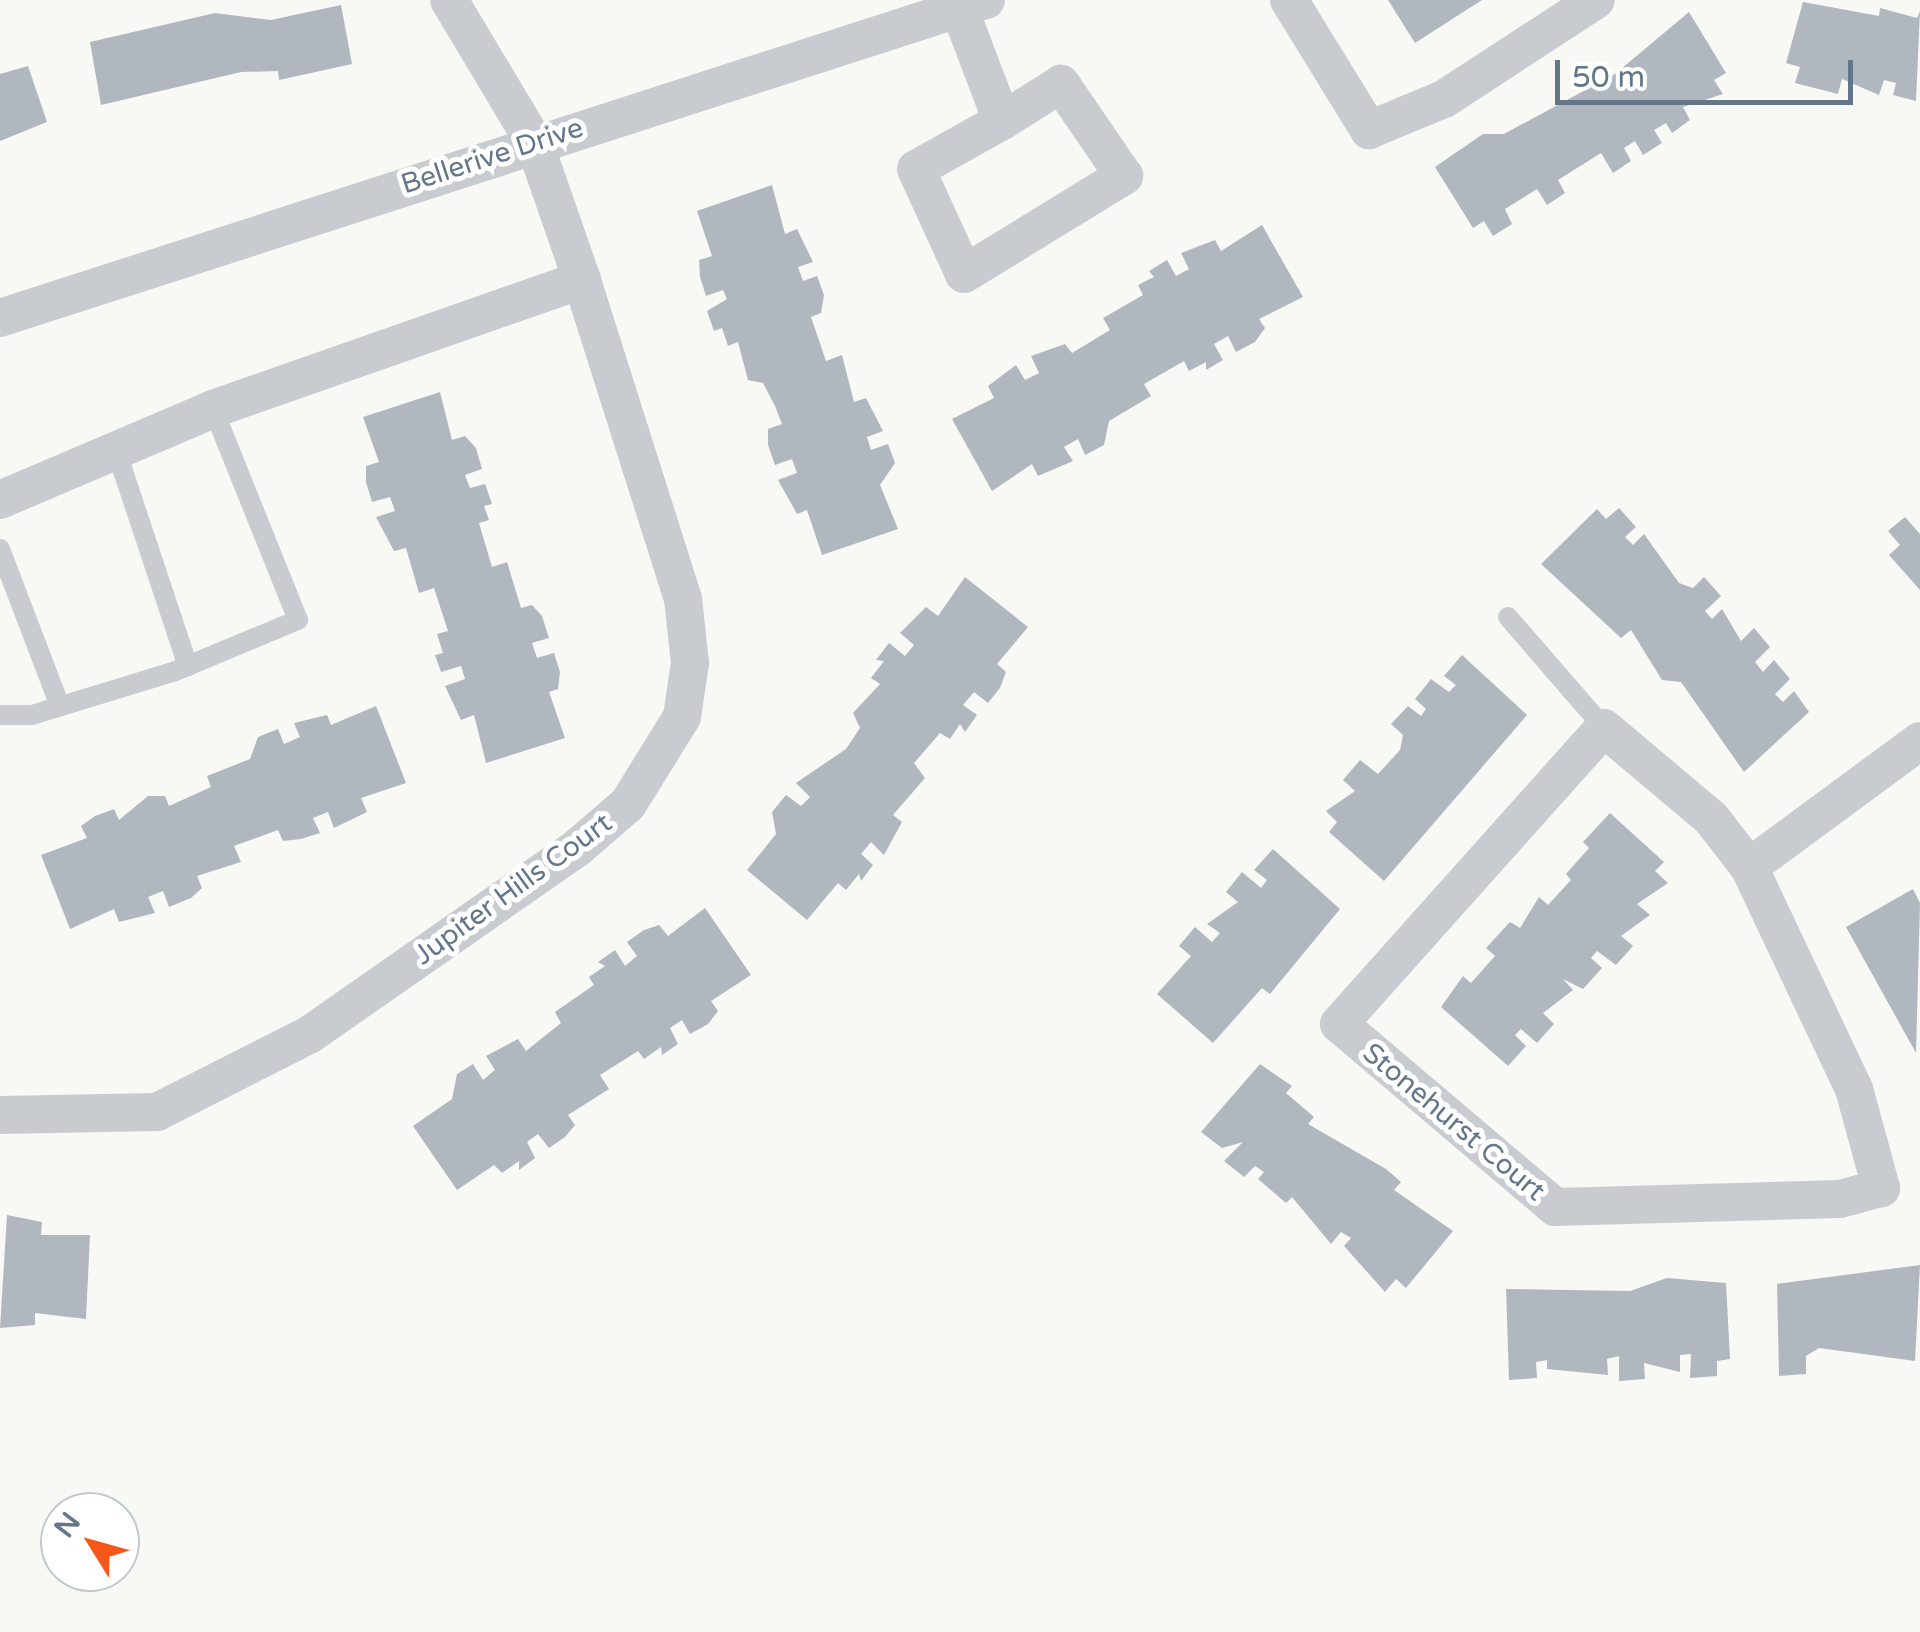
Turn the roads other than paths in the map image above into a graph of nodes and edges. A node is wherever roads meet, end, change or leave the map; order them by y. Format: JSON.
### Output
{"nodes":[{"id":1,"x":450,"y":0,"type":"edge"},
{"id":2,"x":1289,"y":0,"type":"edge"},
{"id":3,"x":1596,"y":0,"type":"edge"},
{"id":4,"x":949,"y":6,"type":"edge"},
{"id":5,"x":1002,"y":121,"type":"junction"},
{"id":6,"x":534,"y":142,"type":"junction"},
{"id":7,"x":582,"y":280,"type":"junction"},
{"id":8,"x":0,"y":318,"type":"edge"},
{"id":9,"x":213,"y":409,"type":"junction"},
{"id":10,"x":116,"y":450,"type":"junction"},
{"id":11,"x":0,"y":500,"type":"edge"},
{"id":12,"x":0,"y":549,"type":"edge"},
{"id":13,"x":1508,"y":617,"type":"dead end"},
{"id":14,"x":188,"y":666,"type":"junction"},
{"id":15,"x":60,"y":706,"type":"junction"},
{"id":16,"x":0,"y":714,"type":"edge"},
{"id":17,"x":1604,"y":728,"type":"junction"},
{"id":18,"x":1920,"y":742,"type":"edge"},
{"id":19,"x":1749,"y":867,"type":"junction"},
{"id":20,"x":0,"y":1115,"type":"edge"}],
"edges":[{"from":1,"to":6,"type":"street","name":"Jupiter Hills Court"},
{"from":2,"to":3,"type":"street"},
{"from":4,"to":5,"type":"street"},
{"from":4,"to":6,"type":"street","name":"Bellerive Drive"},
{"from":5,"to":5,"type":"street"},
{"from":6,"to":7,"type":"street","name":"Jupiter Hills Court"},
{"from":6,"to":8,"type":"street","name":"Bellerive Drive"},
{"from":7,"to":9,"type":"street"},
{"from":7,"to":20,"type":"street","name":"Jupiter Hills Court"},
{"from":9,"to":10,"type":"street"},
{"from":9,"to":14,"type":"lane"},
{"from":10,"to":11,"type":"street"},
{"from":10,"to":14,"type":"lane"},
{"from":12,"to":15,"type":"lane"},
{"from":13,"to":17,"type":"lane"},
{"from":14,"to":15,"type":"lane"},
{"from":15,"to":16,"type":"lane"},
{"from":17,"to":19,"type":"street","name":"Stonehurst Court"},
{"from":17,"to":19,"type":"street","name":"Stonehurst Court"},
{"from":18,"to":19,"type":"street"}]}
